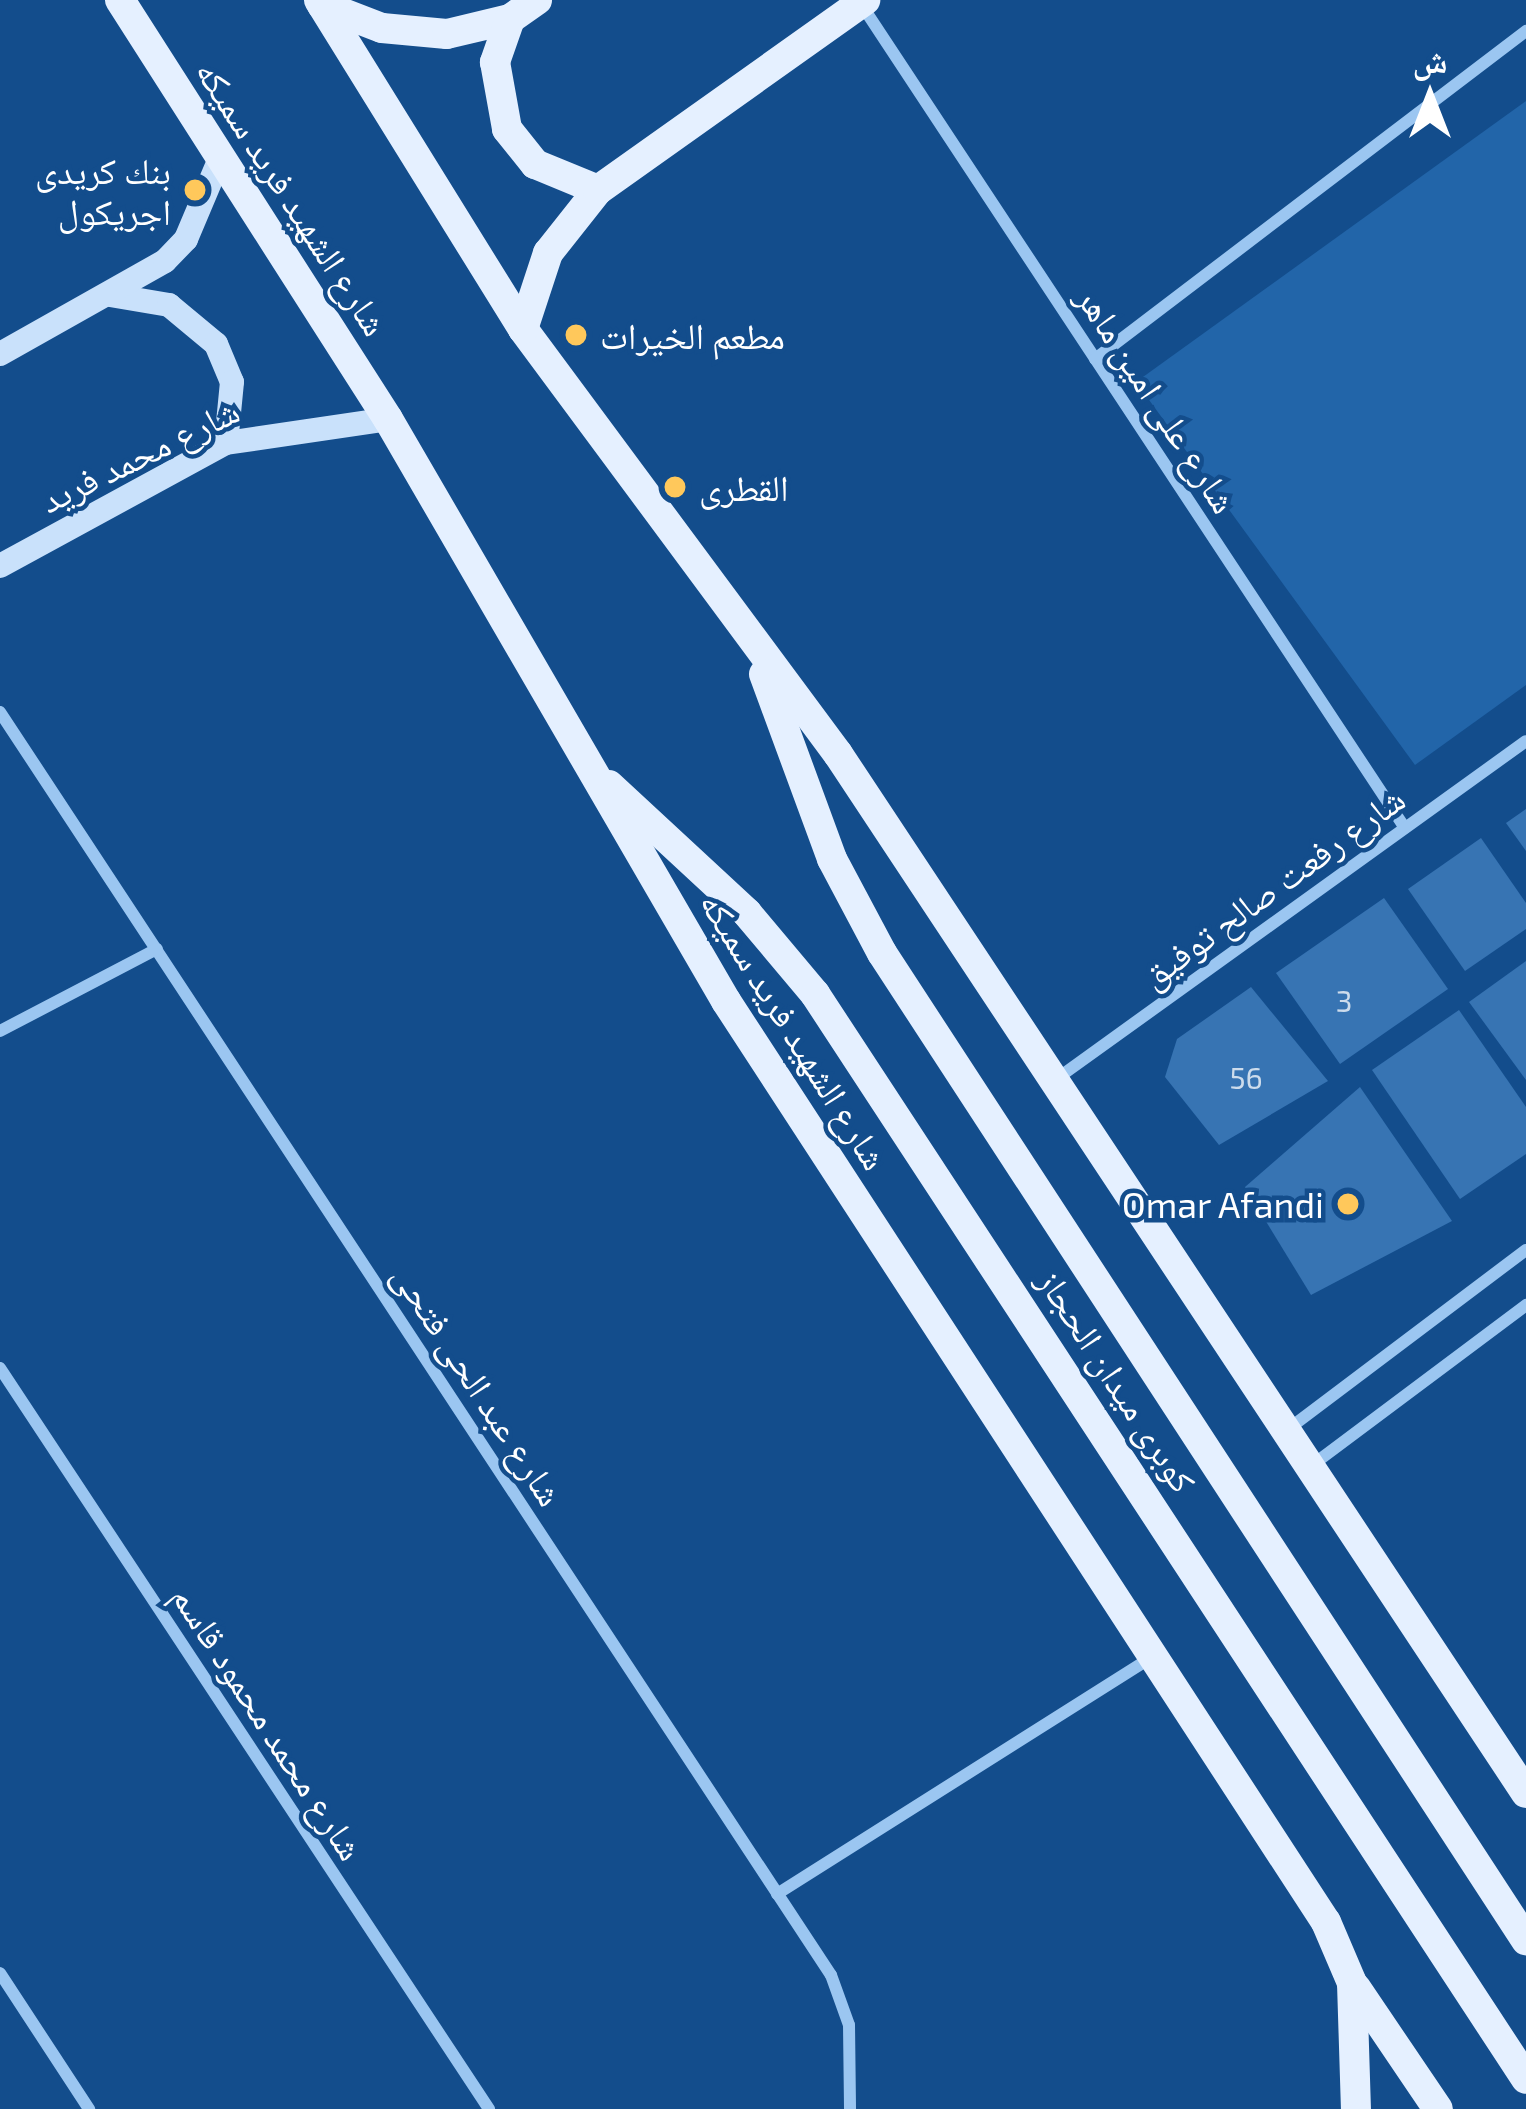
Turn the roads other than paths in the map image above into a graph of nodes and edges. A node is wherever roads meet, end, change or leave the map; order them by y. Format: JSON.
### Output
{"nodes":[{"id":1,"x":120,"y":0,"type":"edge"},
{"id":2,"x":537,"y":0,"type":"edge"},
{"id":3,"x":320,"y":2,"type":"edge"},
{"id":4,"x":863,"y":2,"type":"edge"},
{"id":5,"x":510,"y":19,"type":"junction"},
{"id":6,"x":1526,"y":31,"type":"edge"},
{"id":7,"x":221,"y":156,"type":"junction"},
{"id":8,"x":598,"y":190,"type":"junction"},
{"id":9,"x":108,"y":296,"type":"junction"},
{"id":10,"x":523,"y":329,"type":"junction"},
{"id":11,"x":0,"y":354,"type":"edge"},
{"id":12,"x":1095,"y":359,"type":"junction"},
{"id":13,"x":388,"y":419,"type":"junction"},
{"id":14,"x":226,"y":443,"type":"junction"},
{"id":15,"x":0,"y":566,"type":"edge"},
{"id":16,"x":759,"y":658,"type":"junction"},
{"id":17,"x":0,"y":712,"type":"edge"},
{"id":18,"x":1526,"y":741,"type":"edge"},
{"id":19,"x":591,"y":769,"type":"junction"},
{"id":20,"x":1405,"y":828,"type":"junction"},
{"id":21,"x":157,"y":949,"type":"junction"},
{"id":22,"x":0,"y":1031,"type":"edge"},
{"id":23,"x":1054,"y":1081,"type":"junction"},
{"id":24,"x":1526,"y":1250,"type":"edge"},
{"id":25,"x":1526,"y":1305,"type":"edge"},
{"id":26,"x":0,"y":1368,"type":"edge"},
{"id":27,"x":1286,"y":1430,"type":"junction"},
{"id":28,"x":1310,"y":1467,"type":"junction"},
{"id":29,"x":1151,"y":1658,"type":"junction"},
{"id":30,"x":1526,"y":1793,"type":"edge"},
{"id":31,"x":777,"y":1894,"type":"junction"},
{"id":32,"x":1526,"y":1940,"type":"edge"},
{"id":33,"x":0,"y":1973,"type":"edge"},
{"id":34,"x":1352,"y":1983,"type":"junction"},
{"id":35,"x":1526,"y":2079,"type":"edge"},
{"id":36,"x":89,"y":2109,"type":"edge"},
{"id":37,"x":489,"y":2109,"type":"edge"},
{"id":38,"x":850,"y":2109,"type":"edge"},
{"id":39,"x":1356,"y":2109,"type":"edge"},
{"id":40,"x":1438,"y":2109,"type":"edge"}],
"edges":[{"from":1,"to":7,"type":"main road","name":"شارع الشهيد فريد سميكه"},
{"from":2,"to":5,"type":"main road"},
{"from":3,"to":5,"type":"main road"},
{"from":3,"to":10,"type":"main road"},
{"from":4,"to":8,"type":"main road"},
{"from":4,"to":12,"type":"street","name":"شارع على امين ماهر"},
{"from":5,"to":8,"type":"main road"},
{"from":6,"to":12,"type":"street"},
{"from":7,"to":9,"type":"main road"},
{"from":7,"to":13,"type":"main road","name":"شارع الشهيد فريد سميكه"},
{"from":8,"to":10,"type":"main road"},
{"from":9,"to":11,"type":"main road"},
{"from":9,"to":14,"type":"main road"},
{"from":10,"to":16,"type":"main road"},
{"from":12,"to":20,"type":"street","name":"شارع على امين ماهر"},
{"from":13,"to":14,"type":"main road","name":"شارع محمد فريد"},
{"from":13,"to":19,"type":"main road","name":"شارع الشهيد فريد سميكه"},
{"from":14,"to":15,"type":"main road","name":"شارع محمد فريد"},
{"from":16,"to":23,"type":"main road"},
{"from":16,"to":32,"type":"main road","name":"كوبرى ميدان الحجاز"},
{"from":17,"to":21,"type":"street","name":"شارع عبد الحى فتحى"},
{"from":18,"to":20,"type":"street","name":"شارع رفعت صالح توفيق"},
{"from":19,"to":29,"type":"main road","name":"شارع الشهيد فريد سميكه"},
{"from":19,"to":35,"type":"main road","name":"كوبرى ميدان الحجاز"},
{"from":20,"to":23,"type":"street","name":"شارع رفعت صالح توفيق"},
{"from":21,"to":22,"type":"street"},
{"from":21,"to":31,"type":"street","name":"شارع عبد الحى فتحى"},
{"from":23,"to":27,"type":"main road"},
{"from":24,"to":27,"type":"street"},
{"from":25,"to":28,"type":"street"},
{"from":26,"to":37,"type":"street","name":"شارع محمد محمود قاسم"},
{"from":27,"to":28,"type":"main road"},
{"from":28,"to":30,"type":"main road"},
{"from":29,"to":31,"type":"street"},
{"from":29,"to":34,"type":"main road","name":"شارع الشهيد فريد سميكه"},
{"from":31,"to":38,"type":"street","name":"شارع عبد الحى فتحى"},
{"from":33,"to":36,"type":"street"},
{"from":34,"to":39,"type":"main road","name":"شارع الشهيد فريد سميكه"},
{"from":34,"to":40,"type":"main road"}]}
